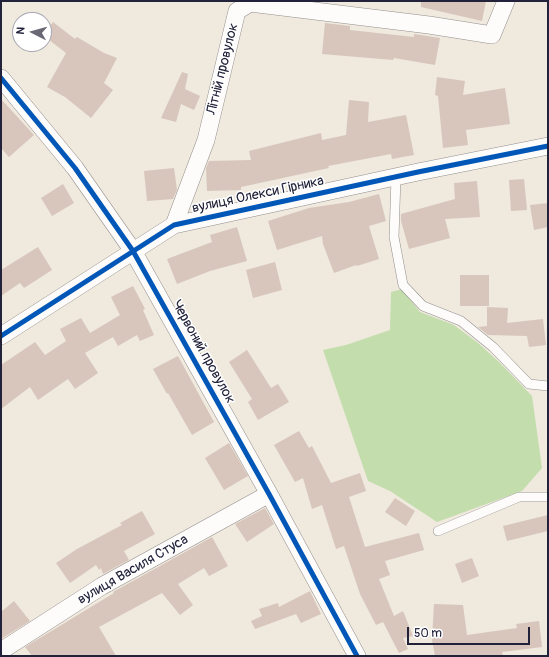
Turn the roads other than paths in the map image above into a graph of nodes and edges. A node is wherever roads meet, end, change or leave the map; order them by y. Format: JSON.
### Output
{"nodes":[{"id":1,"x":506,"y":1,"type":"edge"},
{"id":2,"x":1,"y":78,"type":"edge"},
{"id":3,"x":548,"y":146,"type":"edge"},
{"id":4,"x":396,"y":177,"type":"junction"},
{"id":5,"x":174,"y":225,"type":"junction"},
{"id":6,"x":133,"y":252,"type":"junction"},
{"id":7,"x":1,"y":336,"type":"edge"},
{"id":8,"x":548,"y":386,"type":"edge"},
{"id":9,"x":269,"y":494,"type":"junction"},
{"id":10,"x":548,"y":497,"type":"edge"},
{"id":11,"x":438,"y":531,"type":"dead end"},
{"id":12,"x":1,"y":651,"type":"edge"},
{"id":13,"x":357,"y":656,"type":"edge"}],
"edges":[{"from":1,"to":5,"type":"street","name":"Літній провулок"},
{"from":2,"to":6,"type":"street","name":"Червоний провулок"},
{"from":3,"to":4,"type":"street","name":"вулиця Олекси Гірника"},
{"from":4,"to":5,"type":"street","name":"вулиця Олекси Гірника"},
{"from":4,"to":8,"type":"lane"},
{"from":5,"to":6,"type":"street","name":"вулиця Олекси Гірника"},
{"from":6,"to":7,"type":"street","name":"вулиця Олекси Гірника"},
{"from":6,"to":9,"type":"street","name":"Червоний провулок"},
{"from":9,"to":12,"type":"street","name":"вулиця Василя Стуса"},
{"from":9,"to":13,"type":"street","name":"Червоний провулок"},
{"from":10,"to":11,"type":"lane"}]}
